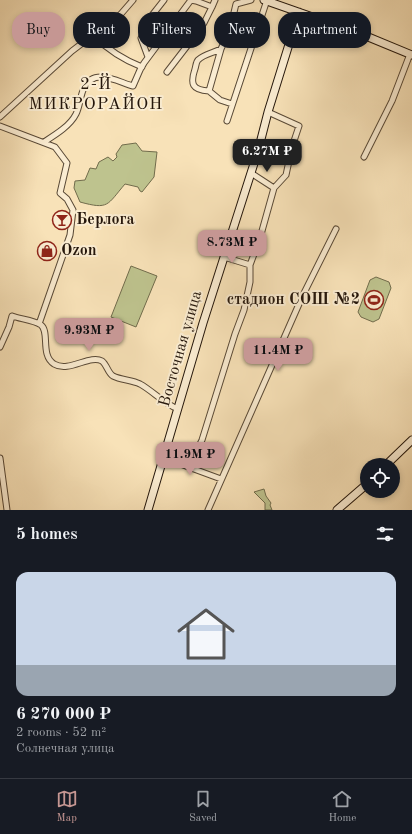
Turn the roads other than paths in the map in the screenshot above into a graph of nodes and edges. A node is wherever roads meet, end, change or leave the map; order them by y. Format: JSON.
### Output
{"nodes":[{"id":1,"x":133,"y":0,"type":"edge"},
{"id":2,"x":164,"y":0,"type":"edge"},
{"id":3,"x":195,"y":0,"type":"edge"},
{"id":4,"x":215,"y":0,"type":"edge"},
{"id":5,"x":251,"y":0,"type":"edge"},
{"id":6,"x":266,"y":0,"type":"edge"},
{"id":7,"x":212,"y":7,"type":"junction"},
{"id":8,"x":123,"y":12,"type":"edge"},
{"id":9,"x":299,"y":12,"type":"edge"},
{"id":10,"x":371,"y":38,"type":"edge"},
{"id":11,"x":76,"y":48,"type":"edge"},
{"id":12,"x":109,"y":48,"type":"edge"},
{"id":13,"x":288,"y":48,"type":"edge"},
{"id":14,"x":221,"y":49,"type":"junction"},
{"id":15,"x":411,"y":54,"type":"edge"},
{"id":16,"x":148,"y":57,"type":"junction"},
{"id":17,"x":142,"y":67,"type":"junction"},
{"id":18,"x":167,"y":72,"type":"dead end"},
{"id":19,"x":209,"y":92,"type":"junction"},
{"id":20,"x":232,"y":104,"type":"junction"},
{"id":21,"x":268,"y":112,"type":"junction"},
{"id":22,"x":0,"y":117,"type":"edge"},
{"id":23,"x":227,"y":121,"type":"dead end"},
{"id":24,"x":0,"y":126,"type":"edge"},
{"id":25,"x":44,"y":142,"type":"junction"},
{"id":26,"x":364,"y":157,"type":"dead end"},
{"id":27,"x":251,"y":173,"type":"junction"},
{"id":28,"x":274,"y":188,"type":"junction"},
{"id":29,"x":336,"y":229,"type":"dead end"},
{"id":30,"x":224,"y":257,"type":"junction"},
{"id":31,"x":250,"y":265,"type":"junction"},
{"id":32,"x":39,"y":324,"type":"junction"},
{"id":33,"x":0,"y":347,"type":"edge"},
{"id":34,"x":178,"y":409,"type":"junction"},
{"id":35,"x":412,"y":440,"type":"edge"},
{"id":36,"x":0,"y":458,"type":"edge"},
{"id":37,"x":164,"y":458,"type":"junction"},
{"id":38,"x":393,"y":458,"type":"edge"},
{"id":39,"x":178,"y":462,"type":"junction"},
{"id":40,"x":221,"y":479,"type":"junction"},
{"id":41,"x":360,"y":490,"type":"edge"},
{"id":42,"x":7,"y":510,"type":"edge"},
{"id":43,"x":148,"y":510,"type":"edge"},
{"id":44,"x":208,"y":510,"type":"edge"},
{"id":45,"x":337,"y":510,"type":"edge"}],
"edges":[{"from":1,"to":8,"type":"street"},
{"from":2,"to":16,"type":"street"},
{"from":3,"to":7,"type":"street"},
{"from":3,"to":16,"type":"street"},
{"from":4,"to":7,"type":"street"},
{"from":5,"to":14,"type":"street"},
{"from":6,"to":9,"type":"street"},
{"from":6,"to":20,"type":"street"},
{"from":7,"to":18,"type":"street"},
{"from":10,"to":15,"type":"street"},
{"from":11,"to":22,"type":"street"},
{"from":12,"to":17,"type":"street"},
{"from":13,"to":21,"type":"street","name":"Восточная улица"},
{"from":14,"to":19,"type":"street"},
{"from":14,"to":19,"type":"street"},
{"from":15,"to":26,"type":"street"},
{"from":16,"to":17,"type":"street"},
{"from":17,"to":25,"type":"street"},
{"from":19,"to":20,"type":"street"},
{"from":20,"to":23,"type":"street"},
{"from":21,"to":27,"type":"street","name":"Восточная улица"},
{"from":21,"to":28,"type":"street"},
{"from":24,"to":25,"type":"street"},
{"from":25,"to":32,"type":"street"},
{"from":27,"to":28,"type":"street"},
{"from":27,"to":30,"type":"street","name":"Восточная улица"},
{"from":28,"to":31,"type":"street"},
{"from":29,"to":40,"type":"street"},
{"from":30,"to":31,"type":"street"},
{"from":30,"to":34,"type":"street","name":"Восточная улица"},
{"from":31,"to":39,"type":"street"},
{"from":32,"to":33,"type":"street"},
{"from":32,"to":34,"type":"street"},
{"from":34,"to":37,"type":"street","name":"Восточная улица"},
{"from":35,"to":38,"type":"street"},
{"from":36,"to":42,"type":"street"},
{"from":37,"to":39,"type":"street"},
{"from":37,"to":43,"type":"street","name":"Восточная улица"},
{"from":39,"to":40,"type":"street"},
{"from":40,"to":44,"type":"street"},
{"from":41,"to":45,"type":"street"}]}
